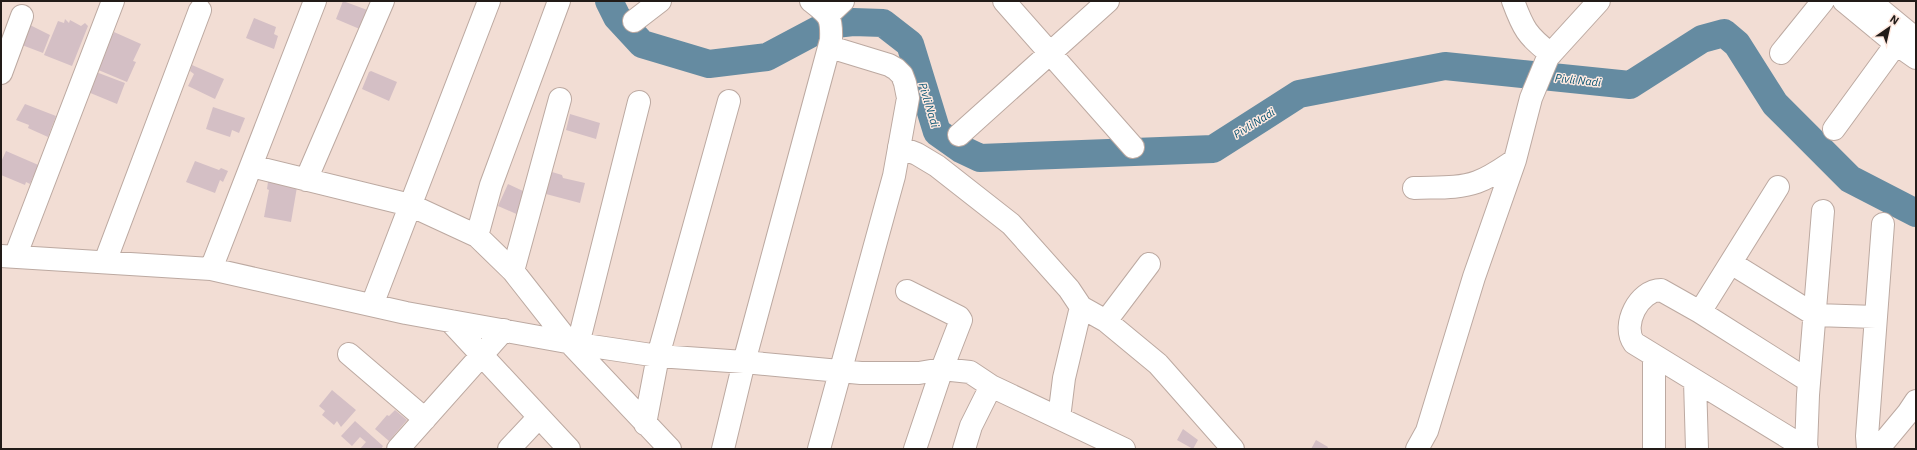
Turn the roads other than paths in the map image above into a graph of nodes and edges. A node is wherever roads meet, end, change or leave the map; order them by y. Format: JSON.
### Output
{"nodes":[{"id":1,"x":113,"y":1,"type":"edge"},
{"id":2,"x":315,"y":1,"type":"edge"},
{"id":3,"x":383,"y":1,"type":"edge"},
{"id":4,"x":489,"y":1,"type":"edge"},
{"id":5,"x":559,"y":1,"type":"edge"},
{"id":6,"x":660,"y":1,"type":"edge"},
{"id":7,"x":811,"y":1,"type":"edge"},
{"id":8,"x":1004,"y":1,"type":"edge"},
{"id":9,"x":1108,"y":1,"type":"edge"},
{"id":10,"x":1513,"y":1,"type":"edge"},
{"id":11,"x":1599,"y":1,"type":"edge"},
{"id":12,"x":1823,"y":1,"type":"edge"},
{"id":13,"x":1844,"y":1,"type":"edge"},
{"id":14,"x":1870,"y":1,"type":"edge"},
{"id":15,"x":200,"y":10,"type":"dead end"},
{"id":16,"x":22,"y":16,"type":"dead end"},
{"id":17,"x":634,"y":21,"type":"dead end"},
{"id":18,"x":833,"y":25,"type":"edge"},
{"id":19,"x":1906,"y":42,"type":"edge"},
{"id":20,"x":1049,"y":53,"type":"junction"},
{"id":21,"x":1781,"y":53,"type":"dead end"},
{"id":22,"x":1549,"y":55,"type":"junction"},
{"id":23,"x":1916,"y":58,"type":"edge"},
{"id":24,"x":1,"y":73,"type":"edge"},
{"id":25,"x":560,"y":99,"type":"dead end"},
{"id":26,"x":729,"y":101,"type":"dead end"},
{"id":27,"x":639,"y":102,"type":"dead end"},
{"id":28,"x":1834,"y":129,"type":"dead end"},
{"id":29,"x":959,"y":135,"type":"dead end"},
{"id":30,"x":1133,"y":147,"type":"dead end"},
{"id":31,"x":899,"y":148,"type":"junction"},
{"id":32,"x":1515,"y":160,"type":"junction"},
{"id":33,"x":251,"y":166,"type":"junction"},
{"id":34,"x":306,"y":180,"type":"junction"},
{"id":35,"x":1778,"y":186,"type":"dead end"},
{"id":36,"x":1414,"y":188,"type":"dead end"},
{"id":37,"x":410,"y":205,"type":"junction"},
{"id":38,"x":1823,"y":211,"type":"dead end"},
{"id":39,"x":1883,"y":224,"type":"dead end"},
{"id":40,"x":477,"y":236,"type":"junction"},
{"id":41,"x":8,"y":256,"type":"edge"},
{"id":42,"x":105,"y":262,"type":"junction"},
{"id":43,"x":1731,"y":263,"type":"junction"},
{"id":44,"x":1149,"y":264,"type":"dead end"},
{"id":45,"x":211,"y":269,"type":"junction"},
{"id":46,"x":513,"y":271,"type":"junction"},
{"id":47,"x":907,"y":291,"type":"dead end"},
{"id":48,"x":372,"y":305,"type":"junction"},
{"id":49,"x":1081,"y":307,"type":"junction"},
{"id":50,"x":1700,"y":312,"type":"junction"},
{"id":51,"x":1814,"y":315,"type":"junction"},
{"id":52,"x":1876,"y":317,"type":"junction"},
{"id":53,"x":450,"y":321,"type":"junction"},
{"id":54,"x":1106,"y":321,"type":"junction"},
{"id":55,"x":504,"y":330,"type":"junction"},
{"id":56,"x":573,"y":343,"type":"junction"},
{"id":57,"x":349,"y":354,"type":"dead end"},
{"id":58,"x":482,"y":356,"type":"junction"},
{"id":59,"x":658,"y":356,"type":"junction"},
{"id":60,"x":1654,"y":356,"type":"junction"},
{"id":61,"x":744,"y":362,"type":"junction"},
{"id":62,"x":942,"y":369,"type":"junction"},
{"id":63,"x":839,"y":370,"type":"junction"},
{"id":64,"x":1695,"y":381,"type":"junction"},
{"id":65,"x":1809,"y":381,"type":"junction"},
{"id":66,"x":991,"y":386,"type":"junction"},
{"id":67,"x":1913,"y":411,"type":"edge"},
{"id":68,"x":539,"y":417,"type":"junction"},
{"id":69,"x":1060,"y":418,"type":"junction"},
{"id":70,"x":425,"y":419,"type":"junction"},
{"id":71,"x":645,"y":424,"type":"junction"},
{"id":72,"x":398,"y":449,"type":"edge"},
{"id":73,"x":510,"y":449,"type":"edge"},
{"id":74,"x":568,"y":449,"type":"edge"},
{"id":75,"x":670,"y":449,"type":"edge"},
{"id":76,"x":723,"y":449,"type":"edge"},
{"id":77,"x":819,"y":449,"type":"edge"},
{"id":78,"x":915,"y":449,"type":"edge"},
{"id":79,"x":964,"y":449,"type":"edge"},
{"id":80,"x":1124,"y":449,"type":"edge"},
{"id":81,"x":1233,"y":449,"type":"edge"},
{"id":82,"x":1417,"y":449,"type":"edge"},
{"id":83,"x":1654,"y":449,"type":"edge"},
{"id":84,"x":1697,"y":449,"type":"edge"},
{"id":85,"x":1806,"y":449,"type":"edge"},
{"id":86,"x":1868,"y":449,"type":"edge"},
{"id":87,"x":1878,"y":449,"type":"edge"}],
"edges":[{"from":1,"to":41,"type":"street"},
{"from":2,"to":33,"type":"street"},
{"from":3,"to":34,"type":"street"},
{"from":4,"to":37,"type":"street"},
{"from":5,"to":40,"type":"street"},
{"from":6,"to":17,"type":"street"},
{"from":7,"to":18,"type":"street"},
{"from":8,"to":20,"type":"street"},
{"from":9,"to":20,"type":"street"},
{"from":10,"to":22,"type":"street"},
{"from":11,"to":22,"type":"street"},
{"from":12,"to":21,"type":"street"},
{"from":13,"to":19,"type":"street"},
{"from":14,"to":19,"type":"street"},
{"from":15,"to":42,"type":"street"},
{"from":16,"to":24,"type":"street"},
{"from":18,"to":31,"type":"street"},
{"from":18,"to":61,"type":"street"},
{"from":19,"to":23,"type":"street"},
{"from":19,"to":28,"type":"street"},
{"from":20,"to":29,"type":"street"},
{"from":20,"to":30,"type":"street"},
{"from":22,"to":32,"type":"street"},
{"from":25,"to":46,"type":"street"},
{"from":26,"to":59,"type":"street"},
{"from":27,"to":56,"type":"street"},
{"from":31,"to":49,"type":"street"},
{"from":31,"to":63,"type":"street"},
{"from":32,"to":36,"type":"street"},
{"from":32,"to":82,"type":"street"},
{"from":33,"to":34,"type":"street"},
{"from":33,"to":45,"type":"street"},
{"from":34,"to":37,"type":"street"},
{"from":35,"to":43,"type":"street"},
{"from":37,"to":40,"type":"street"},
{"from":37,"to":48,"type":"street"},
{"from":38,"to":51,"type":"street"},
{"from":39,"to":52,"type":"street"},
{"from":40,"to":46,"type":"street"},
{"from":41,"to":42,"type":"street"},
{"from":42,"to":45,"type":"street"},
{"from":43,"to":50,"type":"street"},
{"from":43,"to":51,"type":"street"},
{"from":44,"to":54,"type":"street"},
{"from":45,"to":48,"type":"street"},
{"from":46,"to":56,"type":"street"},
{"from":47,"to":62,"type":"street"},
{"from":48,"to":53,"type":"street"},
{"from":49,"to":54,"type":"street"},
{"from":49,"to":69,"type":"street"},
{"from":50,"to":60,"type":"street"},
{"from":50,"to":65,"type":"street"},
{"from":51,"to":52,"type":"street"},
{"from":51,"to":65,"type":"street"},
{"from":52,"to":86,"type":"street"},
{"from":53,"to":55,"type":"street"},
{"from":53,"to":58,"type":"street"},
{"from":54,"to":81,"type":"street"},
{"from":55,"to":56,"type":"street"},
{"from":55,"to":58,"type":"street"},
{"from":56,"to":59,"type":"street"},
{"from":56,"to":71,"type":"street"},
{"from":57,"to":70,"type":"street"},
{"from":58,"to":68,"type":"street"},
{"from":58,"to":70,"type":"street"},
{"from":59,"to":61,"type":"street"},
{"from":59,"to":71,"type":"street"},
{"from":60,"to":64,"type":"street"},
{"from":60,"to":83,"type":"street"},
{"from":61,"to":63,"type":"street"},
{"from":61,"to":76,"type":"street"},
{"from":62,"to":63,"type":"street"},
{"from":62,"to":66,"type":"street"},
{"from":62,"to":78,"type":"street"},
{"from":63,"to":77,"type":"street"},
{"from":64,"to":84,"type":"street"},
{"from":64,"to":85,"type":"street"},
{"from":65,"to":85,"type":"street"},
{"from":66,"to":69,"type":"street"},
{"from":66,"to":79,"type":"street"},
{"from":67,"to":87,"type":"street"},
{"from":68,"to":73,"type":"street"},
{"from":68,"to":74,"type":"street"},
{"from":69,"to":80,"type":"street"},
{"from":70,"to":72,"type":"street"},
{"from":71,"to":75,"type":"street"}]}
